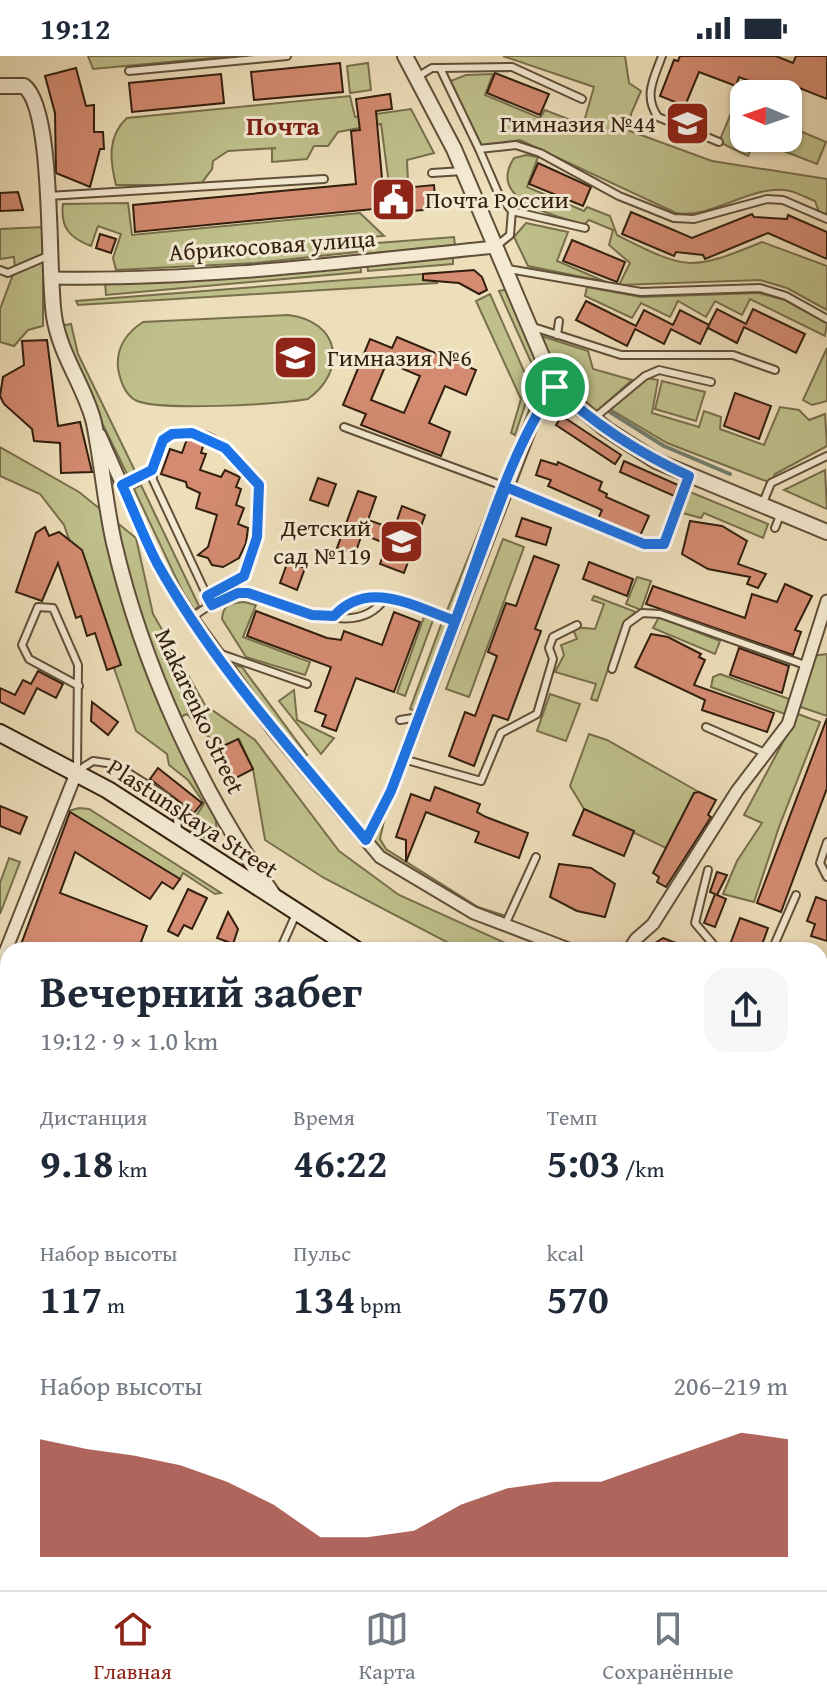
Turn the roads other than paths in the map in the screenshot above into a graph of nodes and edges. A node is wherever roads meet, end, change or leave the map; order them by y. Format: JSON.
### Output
{"nodes":[{"id":1,"x":287,"y":56,"type":"edge"},
{"id":2,"x":405,"y":56,"type":"edge"},
{"id":3,"x":662,"y":56,"type":"edge"},
{"id":4,"x":440,"y":68,"type":"junction"},
{"id":5,"x":129,"y":71,"type":"dead end"},
{"id":6,"x":417,"y":77,"type":"junction"},
{"id":7,"x":0,"y":86,"type":"edge"},
{"id":8,"x":582,"y":99,"type":"dead end"},
{"id":9,"x":719,"y":142,"type":"dead end"},
{"id":10,"x":479,"y":149,"type":"junction"},
{"id":11,"x":463,"y":171,"type":"junction"},
{"id":12,"x":432,"y":173,"type":"dead end"},
{"id":13,"x":324,"y":179,"type":"dead end"},
{"id":14,"x":48,"y":196,"type":"junction"},
{"id":15,"x":512,"y":211,"type":"junction"},
{"id":16,"x":827,"y":219,"type":"edge"},
{"id":17,"x":585,"y":228,"type":"dead end"},
{"id":18,"x":495,"y":247,"type":"junction"},
{"id":19,"x":50,"y":255,"type":"junction"},
{"id":20,"x":503,"y":268,"type":"junction"},
{"id":21,"x":0,"y":270,"type":"edge"},
{"id":22,"x":51,"y":278,"type":"junction"},
{"id":23,"x":827,"y":319,"type":"edge"},
{"id":24,"x":559,"y":321,"type":"dead end"},
{"id":25,"x":528,"y":325,"type":"junction"},
{"id":26,"x":557,"y":335,"type":"junction"},
{"id":27,"x":775,"y":370,"type":"dead end"},
{"id":28,"x":711,"y":382,"type":"dead end"},
{"id":29,"x":555,"y":387,"type":"junction"},
{"id":30,"x":93,"y":419,"type":"junction"},
{"id":31,"x":593,"y":419,"type":"junction"},
{"id":32,"x":344,"y":427,"type":"dead end"},
{"id":33,"x":827,"y":456,"type":"edge"},
{"id":34,"x":152,"y":470,"type":"junction"},
{"id":35,"x":689,"y":476,"type":"junction"},
{"id":36,"x":122,"y":485,"type":"junction"},
{"id":37,"x":506,"y":487,"type":"junction"},
{"id":38,"x":762,"y":505,"type":"junction"},
{"id":39,"x":781,"y":513,"type":"junction"},
{"id":40,"x":775,"y":528,"type":"dead end"},
{"id":41,"x":827,"y":532,"type":"edge"},
{"id":42,"x":207,"y":596,"type":"junction"},
{"id":43,"x":386,"y":597,"type":"junction"},
{"id":44,"x":827,"y":601,"type":"edge"},
{"id":45,"x":212,"y":605,"type":"junction"},
{"id":46,"x":334,"y":616,"type":"junction"},
{"id":47,"x":191,"y":617,"type":"junction"},
{"id":48,"x":455,"y":621,"type":"junction"},
{"id":49,"x":577,"y":625,"type":"dead end"},
{"id":50,"x":218,"y":653,"type":"junction"},
{"id":51,"x":805,"y":665,"type":"junction"},
{"id":52,"x":612,"y":669,"type":"dead end"},
{"id":53,"x":307,"y":684,"type":"dead end"},
{"id":54,"x":79,"y":686,"type":"junction"},
{"id":55,"x":419,"y":717,"type":"junction"},
{"id":56,"x":400,"y":720,"type":"dead end"},
{"id":57,"x":706,"y":727,"type":"dead end"},
{"id":58,"x":0,"y":733,"type":"edge"},
{"id":59,"x":768,"y":755,"type":"junction"},
{"id":60,"x":403,"y":759,"type":"junction"},
{"id":61,"x":77,"y":771,"type":"junction"},
{"id":62,"x":178,"y":835,"type":"junction"},
{"id":63,"x":366,"y":840,"type":"junction"},
{"id":64,"x":827,"y":842,"type":"edge"},
{"id":65,"x":536,"y":857,"type":"dead end"},
{"id":66,"x":708,"y":870,"type":"dead end"},
{"id":67,"x":827,"y":877,"type":"edge"},
{"id":68,"x":796,"y":895,"type":"dead end"},
{"id":69,"x":279,"y":902,"type":"junction"},
{"id":70,"x":296,"y":914,"type":"junction"},
{"id":71,"x":505,"y":925,"type":"junction"},
{"id":72,"x":9,"y":942,"type":"edge"},
{"id":73,"x":284,"y":942,"type":"edge"},
{"id":74,"x":343,"y":942,"type":"edge"},
{"id":75,"x":550,"y":942,"type":"edge"},
{"id":76,"x":637,"y":942,"type":"edge"},
{"id":77,"x":711,"y":942,"type":"edge"},
{"id":78,"x":775,"y":942,"type":"edge"}],
"edges":[{"from":1,"to":5,"type":"lane"},
{"from":2,"to":6,"type":"street"},
{"from":3,"to":9,"type":"lane"},
{"from":4,"to":6,"type":"lane"},
{"from":4,"to":8,"type":"lane"},
{"from":4,"to":10,"type":"lane"},
{"from":6,"to":11,"type":"street"},
{"from":7,"to":14,"type":"street","name":"Makarenko Street"},
{"from":10,"to":15,"type":"lane"},
{"from":10,"to":16,"type":"lane"},
{"from":11,"to":12,"type":"lane"},
{"from":11,"to":18,"type":"street"},
{"from":13,"to":14,"type":"lane"},
{"from":14,"to":19,"type":"street","name":"Makarenko Street"},
{"from":15,"to":17,"type":"lane"},
{"from":15,"to":18,"type":"lane"},
{"from":18,"to":20,"type":"street"},
{"from":18,"to":22,"type":"street","name":"Абрикосовая улица"},
{"from":19,"to":21,"type":"lane"},
{"from":19,"to":22,"type":"street","name":"Makarenko Street"},
{"from":20,"to":23,"type":"lane"},
{"from":20,"to":25,"type":"street"},
{"from":22,"to":30,"type":"street","name":"Makarenko Street"},
{"from":24,"to":26,"type":"lane"},
{"from":25,"to":26,"type":"lane"},
{"from":25,"to":29,"type":"street"},
{"from":26,"to":27,"type":"lane"},
{"from":28,"to":31,"type":"lane"},
{"from":29,"to":31,"type":"street"},
{"from":29,"to":37,"type":"street"},
{"from":30,"to":36,"type":"street"},
{"from":30,"to":69,"type":"street","name":"Makarenko Street"},
{"from":31,"to":35,"type":"street"},
{"from":32,"to":37,"type":"lane"},
{"from":33,"to":38,"type":"lane"},
{"from":34,"to":36,"type":"lane"},
{"from":34,"to":42,"type":"lane"},
{"from":34,"to":42,"type":"lane"},
{"from":35,"to":37,"type":"lane"},
{"from":35,"to":38,"type":"street"},
{"from":36,"to":47,"type":"street"},
{"from":37,"to":48,"type":"street"},
{"from":38,"to":39,"type":"street"},
{"from":39,"to":40,"type":"lane"},
{"from":39,"to":41,"type":"street"},
{"from":42,"to":45,"type":"lane"},
{"from":43,"to":46,"type":"lane"},
{"from":43,"to":46,"type":"lane"},
{"from":43,"to":48,"type":"lane"},
{"from":44,"to":51,"type":"street"},
{"from":45,"to":46,"type":"lane"},
{"from":45,"to":47,"type":"lane"},
{"from":47,"to":50,"type":"street"},
{"from":48,"to":55,"type":"street"},
{"from":49,"to":60,"type":"lane"},
{"from":50,"to":53,"type":"lane"},
{"from":50,"to":63,"type":"street"},
{"from":51,"to":52,"type":"lane"},
{"from":51,"to":59,"type":"street"},
{"from":54,"to":54,"type":"lane"},
{"from":54,"to":61,"type":"lane"},
{"from":55,"to":56,"type":"lane"},
{"from":55,"to":60,"type":"street"},
{"from":57,"to":59,"type":"lane"},
{"from":58,"to":61,"type":"main road","name":"Plastunskaya Street"},
{"from":59,"to":76,"type":"street"},
{"from":60,"to":63,"type":"street"},
{"from":61,"to":62,"type":"main road","name":"Plastunskaya Street"},
{"from":61,"to":62,"type":"lane"},
{"from":61,"to":72,"type":"street"},
{"from":62,"to":69,"type":"main road","name":"Plastunskaya Street"},
{"from":63,"to":71,"type":"street"},
{"from":64,"to":67,"type":"lane"},
{"from":65,"to":71,"type":"lane"},
{"from":66,"to":77,"type":"lane"},
{"from":68,"to":78,"type":"lane"},
{"from":69,"to":70,"type":"main road","name":"Plastunskaya Street"},
{"from":70,"to":73,"type":"lane"},
{"from":70,"to":74,"type":"main road","name":"Plastunskaya Street"},
{"from":71,"to":75,"type":"street"}]}
